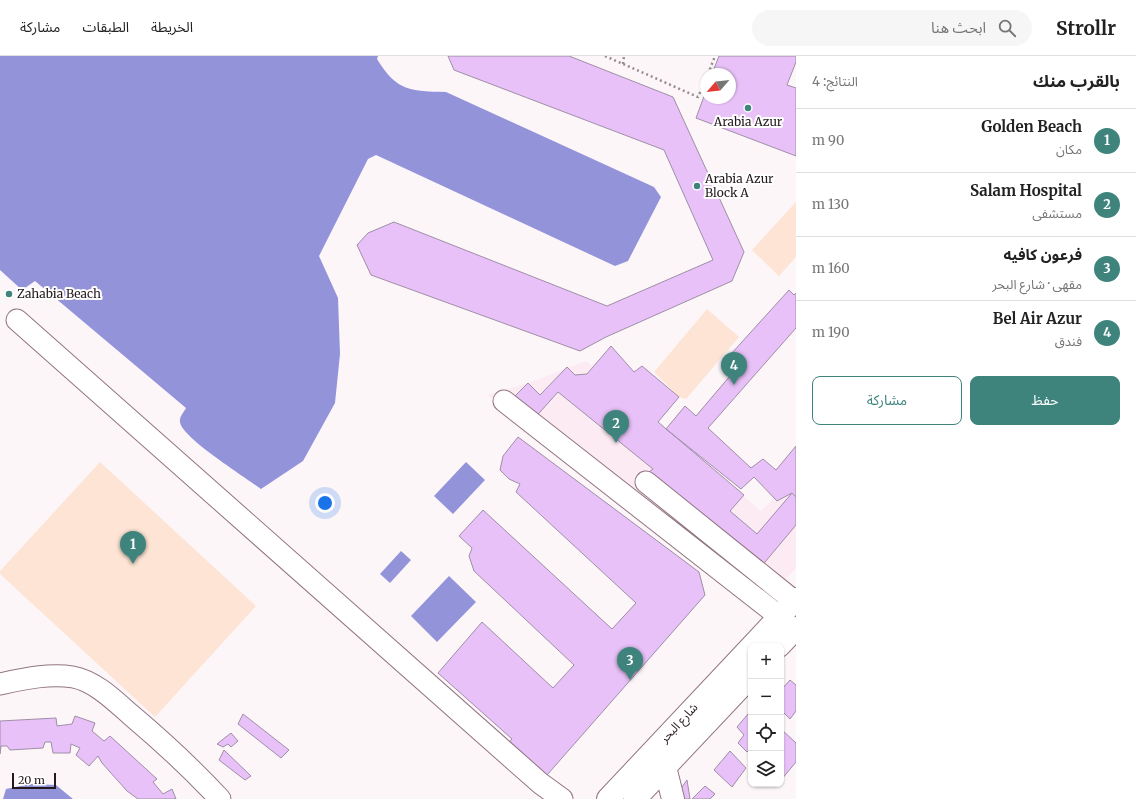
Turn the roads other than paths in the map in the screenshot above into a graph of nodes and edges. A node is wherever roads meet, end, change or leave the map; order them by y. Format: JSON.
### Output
{"nodes":[{"id":1,"x":17,"y":320,"type":"dead end"},
{"id":2,"x":504,"y":401,"type":"dead end"},
{"id":3,"x":646,"y":482,"type":"dead end"},
{"id":4,"x":795,"y":600,"type":"edge"},
{"id":5,"x":788,"y":623,"type":"edge"},
{"id":6,"x":758,"y":643,"type":"edge"},
{"id":7,"x":780,"y":643,"type":"edge"},
{"id":8,"x":748,"y":651,"type":"edge"},
{"id":9,"x":748,"y":679,"type":"edge"},
{"id":10,"x":0,"y":684,"type":"edge"},
{"id":11,"x":665,"y":767,"type":"junction"},
{"id":12,"x":220,"y":799,"type":"edge"},
{"id":13,"x":562,"y":799,"type":"edge"},
{"id":14,"x":608,"y":799,"type":"edge"},
{"id":15,"x":635,"y":799,"type":"edge"},
{"id":16,"x":673,"y":799,"type":"edge"}],
"edges":[{"from":1,"to":13,"type":"lane"},
{"from":2,"to":5,"type":"lane"},
{"from":3,"to":4,"type":"lane"},
{"from":4,"to":5,"type":"main road","name":"شارع البحر"},
{"from":5,"to":6,"type":"main road","name":"شارع البحر"},
{"from":5,"to":7,"type":"main road","name":"شارع البحر"},
{"from":8,"to":14,"type":"main road","name":"شارع البحر"},
{"from":9,"to":11,"type":"main road","name":"شارع البحر"},
{"from":10,"to":12,"type":"lane"},
{"from":11,"to":15,"type":"main road","name":"شارع البحر"},
{"from":11,"to":16,"type":"main road"}]}
